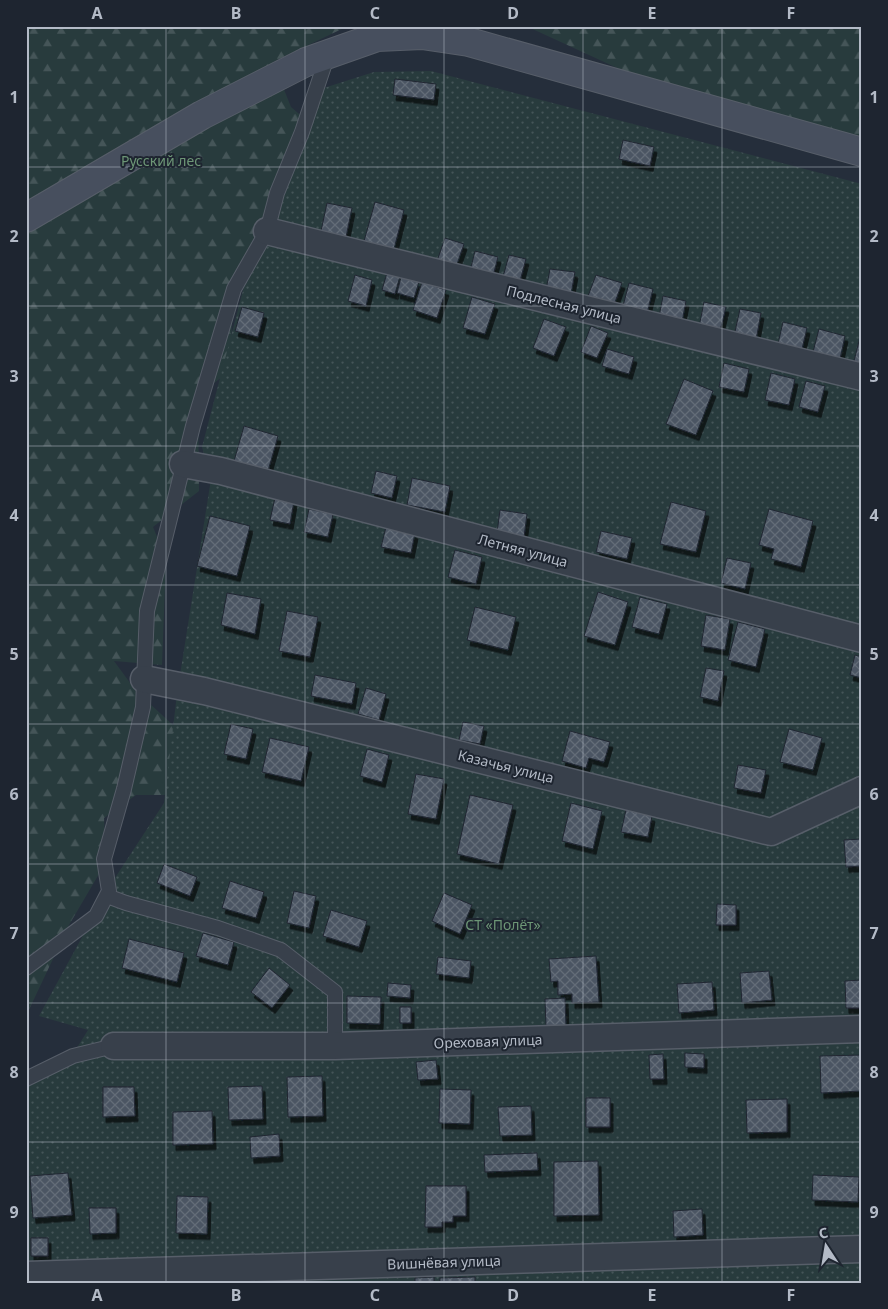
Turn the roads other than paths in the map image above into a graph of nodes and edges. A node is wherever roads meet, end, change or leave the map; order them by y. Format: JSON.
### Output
{"nodes":[{"id":1,"x":328,"y":54,"type":"junction"},
{"id":2,"x":862,"y":152,"type":"edge"},
{"id":3,"x":26,"y":218,"type":"edge"},
{"id":4,"x":267,"y":231,"type":"junction"},
{"id":5,"x":862,"y":377,"type":"edge"},
{"id":6,"x":183,"y":464,"type":"junction"},
{"id":7,"x":862,"y":639,"type":"edge"},
{"id":8,"x":144,"y":679,"type":"junction"},
{"id":9,"x":862,"y":790,"type":"edge"},
{"id":10,"x":107,"y":896,"type":"junction"},
{"id":11,"x":26,"y":968,"type":"edge"},
{"id":12,"x":862,"y":1029,"type":"edge"},
{"id":13,"x":114,"y":1046,"type":"joint"},
{"id":14,"x":335,"y":1046,"type":"junction"},
{"id":15,"x":26,"y":1079,"type":"edge"},
{"id":16,"x":862,"y":1249,"type":"edge"},
{"id":17,"x":26,"y":1275,"type":"edge"}],
"edges":[{"from":1,"to":2,"type":"main road"},
{"from":1,"to":3,"type":"main road"},
{"from":1,"to":4,"type":"lane"},
{"from":4,"to":5,"type":"street","name":"Подлесная улица"},
{"from":4,"to":6,"type":"lane"},
{"from":6,"to":7,"type":"street","name":"Летняя улица"},
{"from":6,"to":8,"type":"lane"},
{"from":8,"to":9,"type":"street","name":"Казачья улица"},
{"from":8,"to":10,"type":"lane"},
{"from":10,"to":11,"type":"lane"},
{"from":10,"to":14,"type":"lane"},
{"from":12,"to":14,"type":"street","name":"Ореховая улица"},
{"from":13,"to":14,"type":"street","name":"Ореховая улица"},
{"from":13,"to":15,"type":"lane"},
{"from":16,"to":17,"type":"street","name":"Вишнёвая улица"}]}
